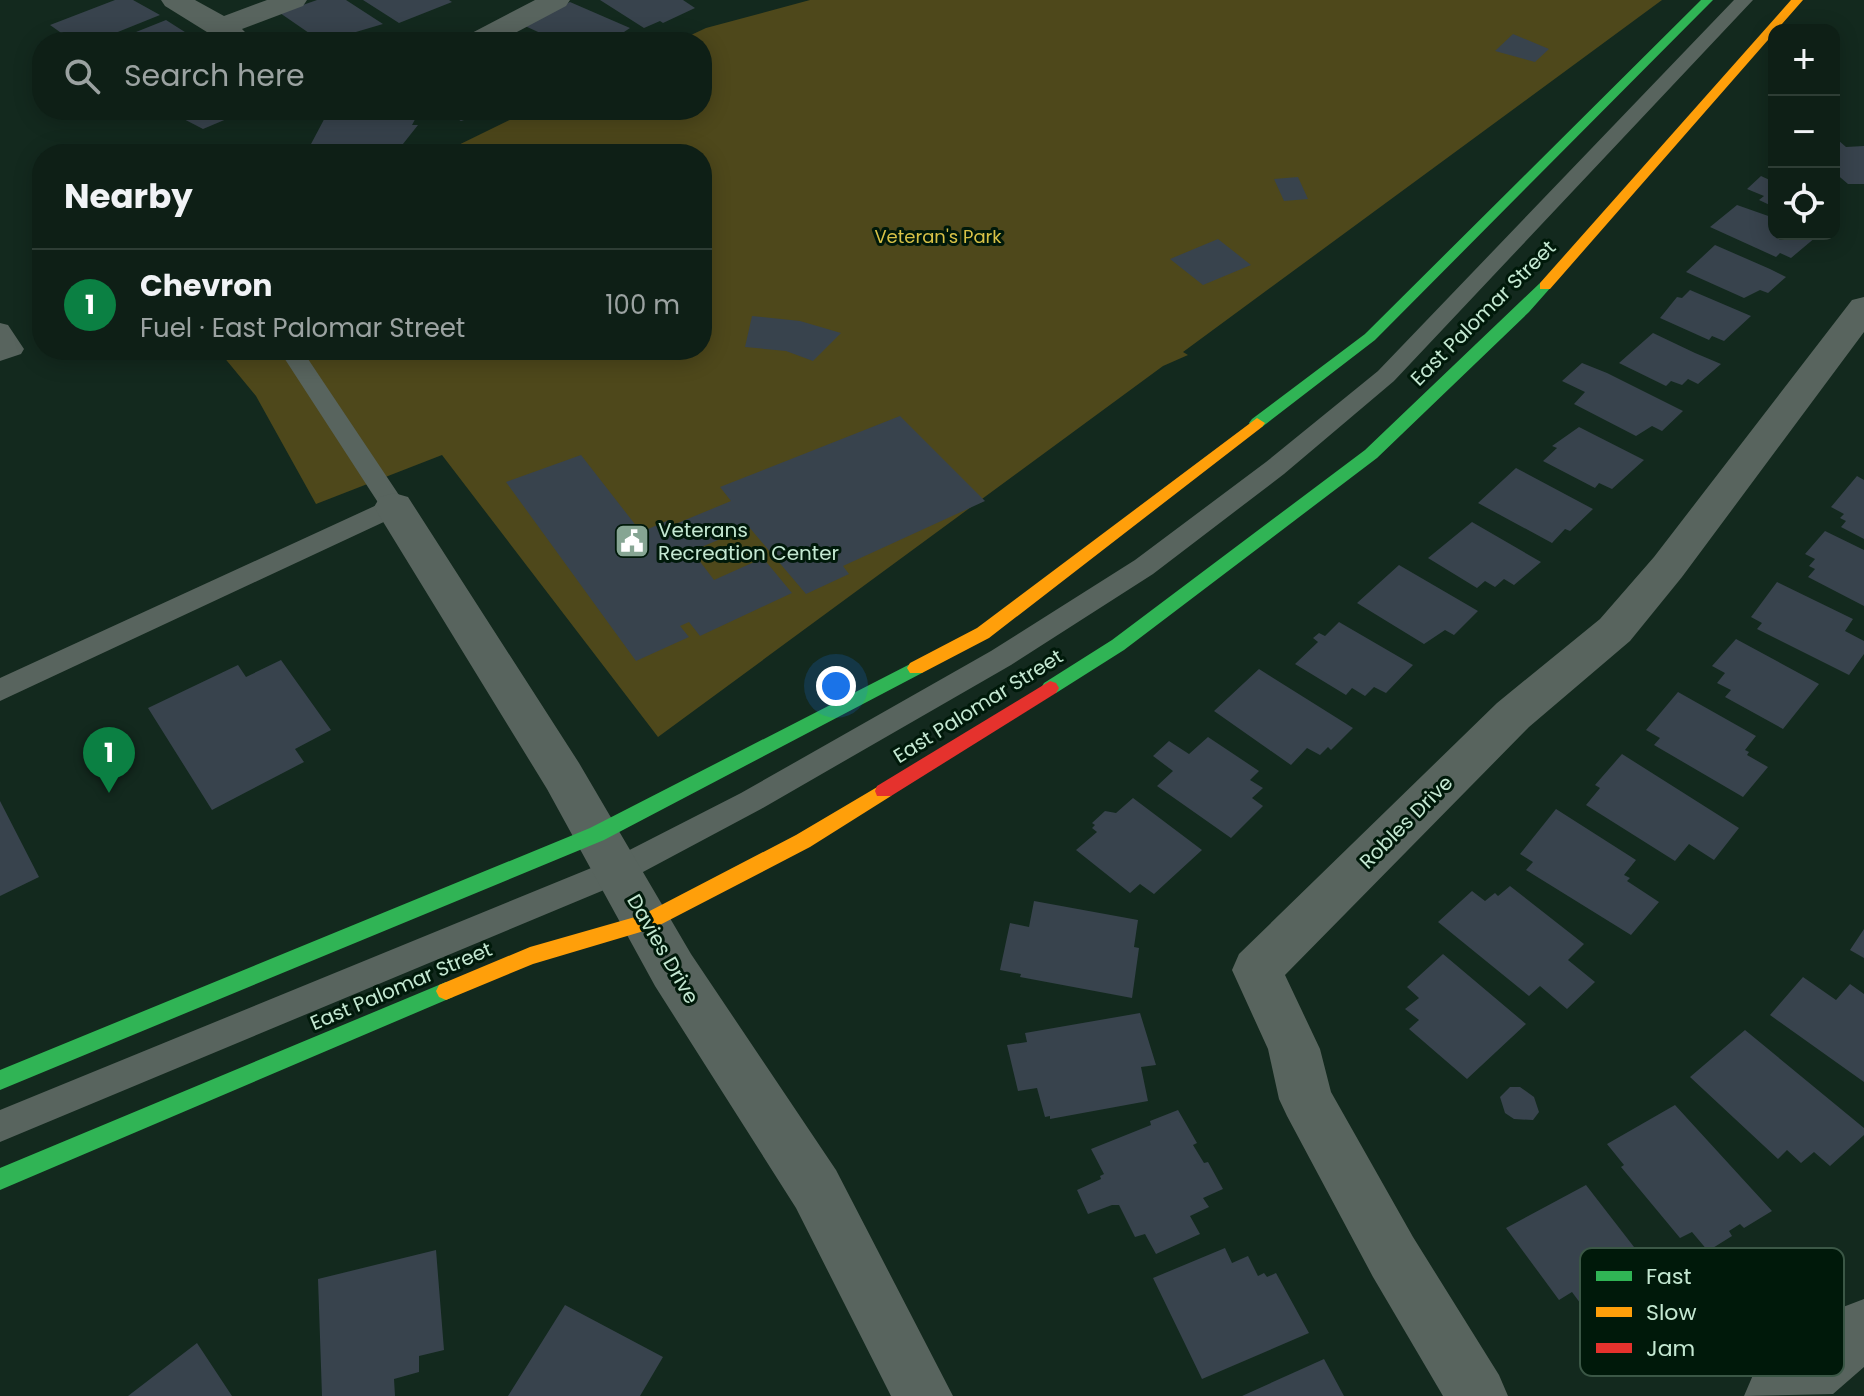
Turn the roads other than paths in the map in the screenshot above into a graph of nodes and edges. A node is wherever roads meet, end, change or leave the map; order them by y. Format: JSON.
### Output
{"nodes":[{"id":1,"x":175,"y":0,"type":"edge"},
{"id":2,"x":293,"y":0,"type":"edge"},
{"id":3,"x":556,"y":0,"type":"edge"},
{"id":4,"x":1707,"y":0,"type":"edge"},
{"id":5,"x":1744,"y":0,"type":"edge"},
{"id":6,"x":1797,"y":0,"type":"edge"},
{"id":7,"x":228,"y":32,"type":"edge"},
{"id":8,"x":235,"y":32,"type":"edge"},
{"id":9,"x":495,"y":32,"type":"edge"},
{"id":10,"x":1864,"y":308,"type":"edge"},
{"id":11,"x":0,"y":330,"type":"edge"},
{"id":12,"x":0,"y":354,"type":"edge"},
{"id":13,"x":297,"y":360,"type":"edge"},
{"id":14,"x":394,"y":507,"type":"junction"},
{"id":15,"x":0,"y":690,"type":"edge"},
{"id":16,"x":607,"y":853,"type":"junction"},
{"id":17,"x":647,"y":922,"type":"junction"},
{"id":18,"x":0,"y":1080,"type":"edge"},
{"id":19,"x":0,"y":1126,"type":"edge"},
{"id":20,"x":0,"y":1179,"type":"edge"},
{"id":21,"x":1864,"y":1328,"type":"edge"},
{"id":22,"x":1844,"y":1345,"type":"edge"},
{"id":23,"x":1807,"y":1376,"type":"edge"},
{"id":24,"x":923,"y":1396,"type":"edge"},
{"id":25,"x":1478,"y":1396,"type":"edge"},
{"id":26,"x":1774,"y":1396,"type":"edge"}],
"edges":[{"from":1,"to":7,"type":"street"},
{"from":2,"to":8,"type":"street"},
{"from":3,"to":9,"type":"street"},
{"from":4,"to":16,"type":"main road"},
{"from":5,"to":16,"type":"lane"},
{"from":6,"to":17,"type":"main road","name":"East Palomar Street"},
{"from":10,"to":25,"type":"street","name":"Robles Drive"},
{"from":11,"to":12,"type":"lane"},
{"from":13,"to":14,"type":"lane"},
{"from":14,"to":15,"type":"lane"},
{"from":14,"to":16,"type":"street","name":"Davies Drive"},
{"from":16,"to":17,"type":"street","name":"Davies Drive"},
{"from":16,"to":18,"type":"main road"},
{"from":16,"to":19,"type":"lane"},
{"from":17,"to":20,"type":"main road","name":"East Palomar Street"},
{"from":17,"to":24,"type":"street","name":"Davies Drive"},
{"from":21,"to":22,"type":"street"},
{"from":23,"to":26,"type":"street"}]}
